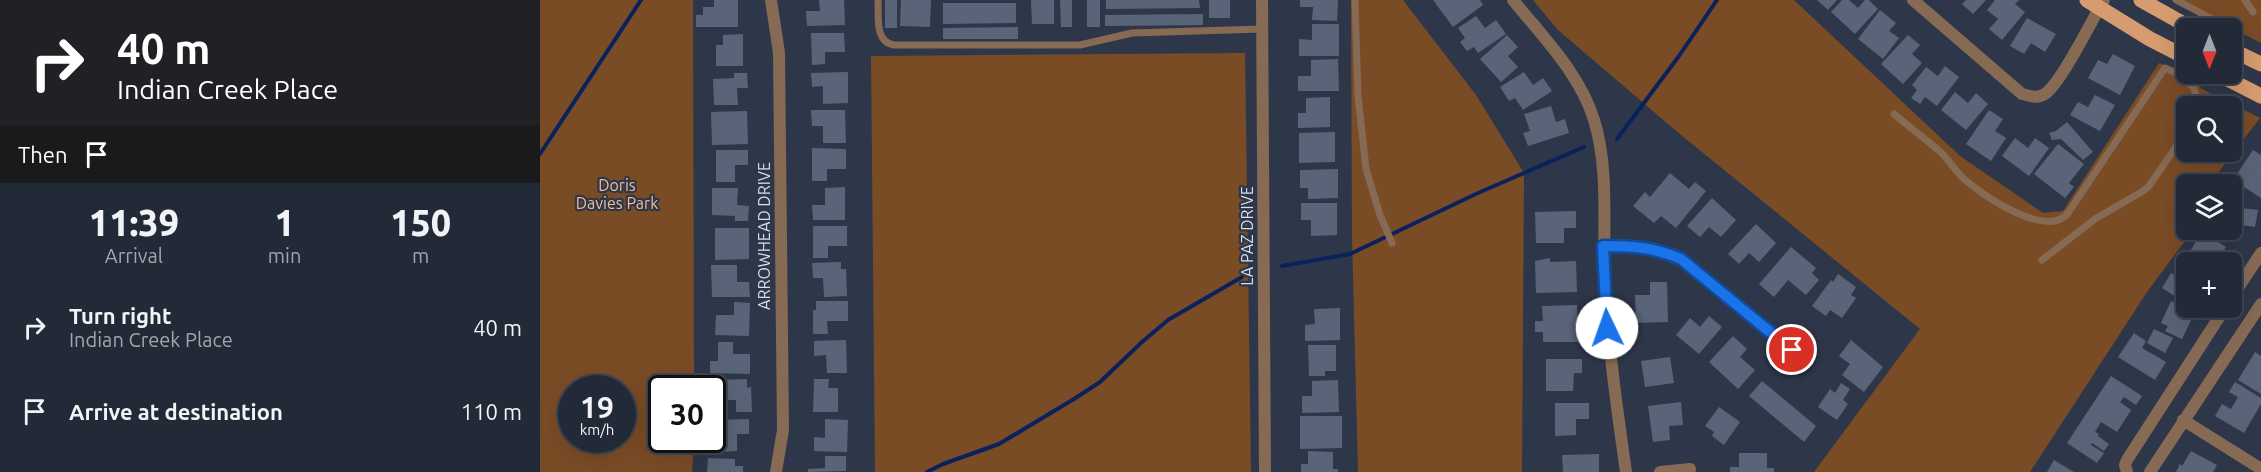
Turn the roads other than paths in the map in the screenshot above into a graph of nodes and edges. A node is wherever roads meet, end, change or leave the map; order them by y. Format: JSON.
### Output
{"nodes":[{"id":1,"x":771,"y":0,"type":"edge"},
{"id":2,"x":878,"y":0,"type":"edge"},
{"id":3,"x":1262,"y":0,"type":"edge"},
{"id":4,"x":1355,"y":0,"type":"edge"},
{"id":5,"x":1513,"y":0,"type":"edge"},
{"id":6,"x":1913,"y":0,"type":"edge"},
{"id":7,"x":2141,"y":0,"type":"edge"},
{"id":8,"x":2176,"y":0,"type":"edge"},
{"id":9,"x":2245,"y":0,"type":"edge"},
{"id":10,"x":2096,"y":3,"type":"edge"},
{"id":11,"x":2253,"y":12,"type":"dead end"},
{"id":12,"x":2210,"y":18,"type":"edge"},
{"id":13,"x":2176,"y":20,"type":"edge"},
{"id":14,"x":1262,"y":29,"type":"junction"},
{"id":15,"x":2176,"y":51,"type":"edge"},
{"id":16,"x":2242,"y":55,"type":"edge"},
{"id":17,"x":2261,"y":64,"type":"edge"},
{"id":18,"x":2176,"y":72,"type":"edge"},
{"id":19,"x":2238,"y":84,"type":"edge"},
{"id":20,"x":2261,"y":96,"type":"edge"},
{"id":21,"x":1893,"y":114,"type":"dead end"},
{"id":22,"x":2176,"y":147,"type":"edge"},
{"id":23,"x":1392,"y":243,"type":"dead end"},
{"id":24,"x":1603,"y":246,"type":"junction"},
{"id":25,"x":2261,"y":252,"type":"edge"},
{"id":26,"x":2042,"y":260,"type":"dead end"},
{"id":27,"x":2242,"y":281,"type":"edge"},
{"id":28,"x":2261,"y":304,"type":"edge"},
{"id":29,"x":2219,"y":318,"type":"edge"},
{"id":30,"x":1792,"y":350,"type":"dead end"},
{"id":31,"x":2183,"y":420,"type":"junction"},
{"id":32,"x":2258,"y":467,"type":"edge"},
{"id":33,"x":1690,"y":469,"type":"dead end"},
{"id":34,"x":776,"y":472,"type":"edge"},
{"id":35,"x":1265,"y":472,"type":"edge"},
{"id":36,"x":1626,"y":472,"type":"edge"},
{"id":37,"x":1660,"y":472,"type":"edge"},
{"id":38,"x":2127,"y":472,"type":"edge"},
{"id":39,"x":2150,"y":472,"type":"edge"}],
"edges":[{"from":1,"to":34,"type":"street","name":"ARROWHEAD DRIVE"},
{"from":2,"to":14,"type":"lane"},
{"from":3,"to":14,"type":"street","name":"LA PAZ DRIVE"},
{"from":4,"to":23,"type":"lane"},
{"from":5,"to":24,"type":"street"},
{"from":6,"to":10,"type":"street"},
{"from":7,"to":13,"type":"main road"},
{"from":8,"to":12,"type":"lane"},
{"from":9,"to":11,"type":"lane"},
{"from":10,"to":15,"type":"main road"},
{"from":14,"to":35,"type":"street","name":"LA PAZ DRIVE"},
{"from":16,"to":17,"type":"main road"},
{"from":18,"to":21,"type":"lane"},
{"from":19,"to":20,"type":"main road"},
{"from":22,"to":26,"type":"lane"},
{"from":24,"to":30,"type":"street"},
{"from":24,"to":36,"type":"street"},
{"from":25,"to":27,"type":"street"},
{"from":28,"to":31,"type":"street"},
{"from":29,"to":38,"type":"street"},
{"from":31,"to":32,"type":"street"},
{"from":31,"to":39,"type":"street"},
{"from":33,"to":37,"type":"street"}]}
